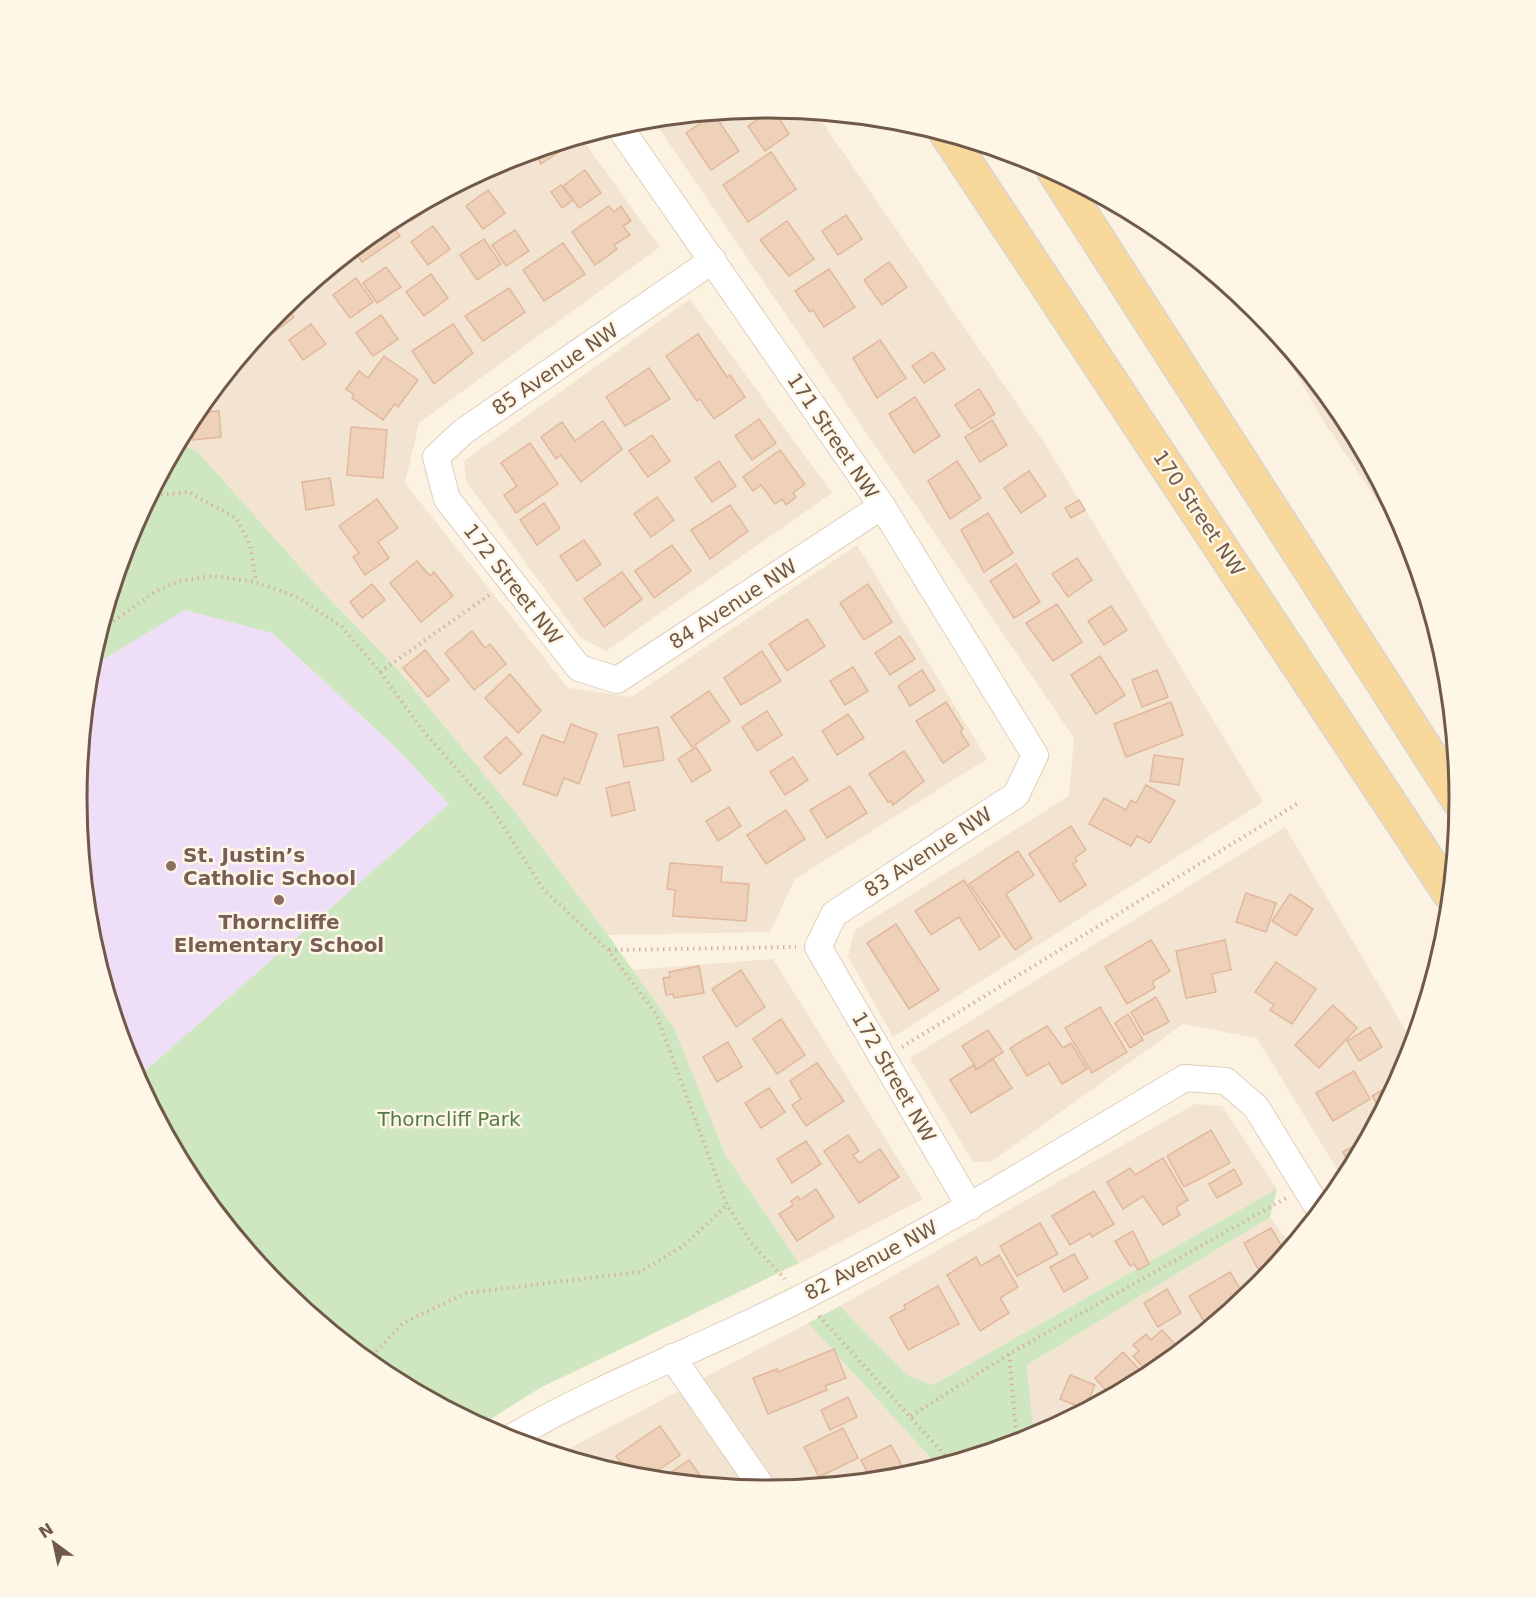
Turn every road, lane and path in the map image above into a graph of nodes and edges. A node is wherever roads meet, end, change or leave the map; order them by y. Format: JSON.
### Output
{"nodes":[{"id":1,"x":624,"y":134,"type":"edge"},
{"id":2,"x":954,"y":144,"type":"edge"},
{"id":3,"x":1063,"y":185,"type":"edge"},
{"id":4,"x":713,"y":260,"type":"junction"},
{"id":5,"x":158,"y":495,"type":"edge"},
{"id":6,"x":447,"y":499,"type":"joint"},
{"id":7,"x":882,"y":507,"type":"junction"},
{"id":8,"x":511,"y":581,"type":"junction"},
{"id":9,"x":256,"y":582,"type":"junction"},
{"id":10,"x":109,"y":624,"type":"edge"},
{"id":11,"x":579,"y":668,"type":"joint"},
{"id":12,"x":380,"y":672,"type":"junction"},
{"id":13,"x":1035,"y":755,"type":"joint"},
{"id":14,"x":1449,"y":785,"type":"edge"},
{"id":15,"x":1300,"y":802,"type":"dead end"},
{"id":16,"x":1443,"y":884,"type":"edge"},
{"id":17,"x":818,"y":947,"type":"junction"},
{"id":18,"x":608,"y":950,"type":"junction"},
{"id":19,"x":884,"y":1059,"type":"junction"},
{"id":20,"x":1305,"y":1187,"type":"junction"},
{"id":21,"x":1315,"y":1203,"type":"edge"},
{"id":22,"x":727,"y":1205,"type":"junction"},
{"id":23,"x":970,"y":1207,"type":"junction"},
{"id":24,"x":802,"y":1298,"type":"junction"},
{"id":25,"x":374,"y":1354,"type":"edge"},
{"id":26,"x":1009,"y":1354,"type":"junction"},
{"id":27,"x":672,"y":1357,"type":"junction"},
{"id":28,"x":911,"y":1416,"type":"junction"},
{"id":29,"x":520,"y":1433,"type":"edge"},
{"id":30,"x":1016,"y":1433,"type":"edge"},
{"id":31,"x":945,"y":1456,"type":"edge"},
{"id":32,"x":757,"y":1479,"type":"edge"}],
"edges":[{"from":1,"to":4,"type":"street","name":"171 Street NW"},
{"from":2,"to":16,"type":"main road","name":"170 Street NW"},
{"from":3,"to":14,"type":"main road"},
{"from":4,"to":6,"type":"street","name":"85 Avenue NW"},
{"from":4,"to":7,"type":"street","name":"171 Street NW"},
{"from":5,"to":9,"type":"path"},
{"from":6,"to":8,"type":"street","name":"172 Street NW"},
{"from":7,"to":11,"type":"street","name":"84 Avenue NW"},
{"from":7,"to":13,"type":"street","name":"171 Street NW"},
{"from":8,"to":11,"type":"street","name":"172 Street NW"},
{"from":8,"to":12,"type":"path"},
{"from":9,"to":10,"type":"path"},
{"from":9,"to":12,"type":"path"},
{"from":12,"to":18,"type":"path"},
{"from":13,"to":17,"type":"street","name":"83 Avenue NW"},
{"from":15,"to":19,"type":"path"},
{"from":17,"to":18,"type":"path"},
{"from":17,"to":19,"type":"street","name":"172 Street NW"},
{"from":18,"to":22,"type":"path"},
{"from":19,"to":23,"type":"street","name":"172 Street NW"},
{"from":20,"to":21,"type":"street"},
{"from":20,"to":23,"type":"street","name":"82 Avenue NW"},
{"from":20,"to":26,"type":"path"},
{"from":22,"to":24,"type":"path"},
{"from":22,"to":25,"type":"path"},
{"from":23,"to":24,"type":"street","name":"82 Avenue NW"},
{"from":24,"to":27,"type":"street","name":"82 Avenue NW"},
{"from":24,"to":28,"type":"path"},
{"from":26,"to":28,"type":"path"},
{"from":26,"to":30,"type":"path"},
{"from":27,"to":29,"type":"street","name":"82 Avenue NW"},
{"from":27,"to":32,"type":"street"},
{"from":28,"to":31,"type":"path"}]}
